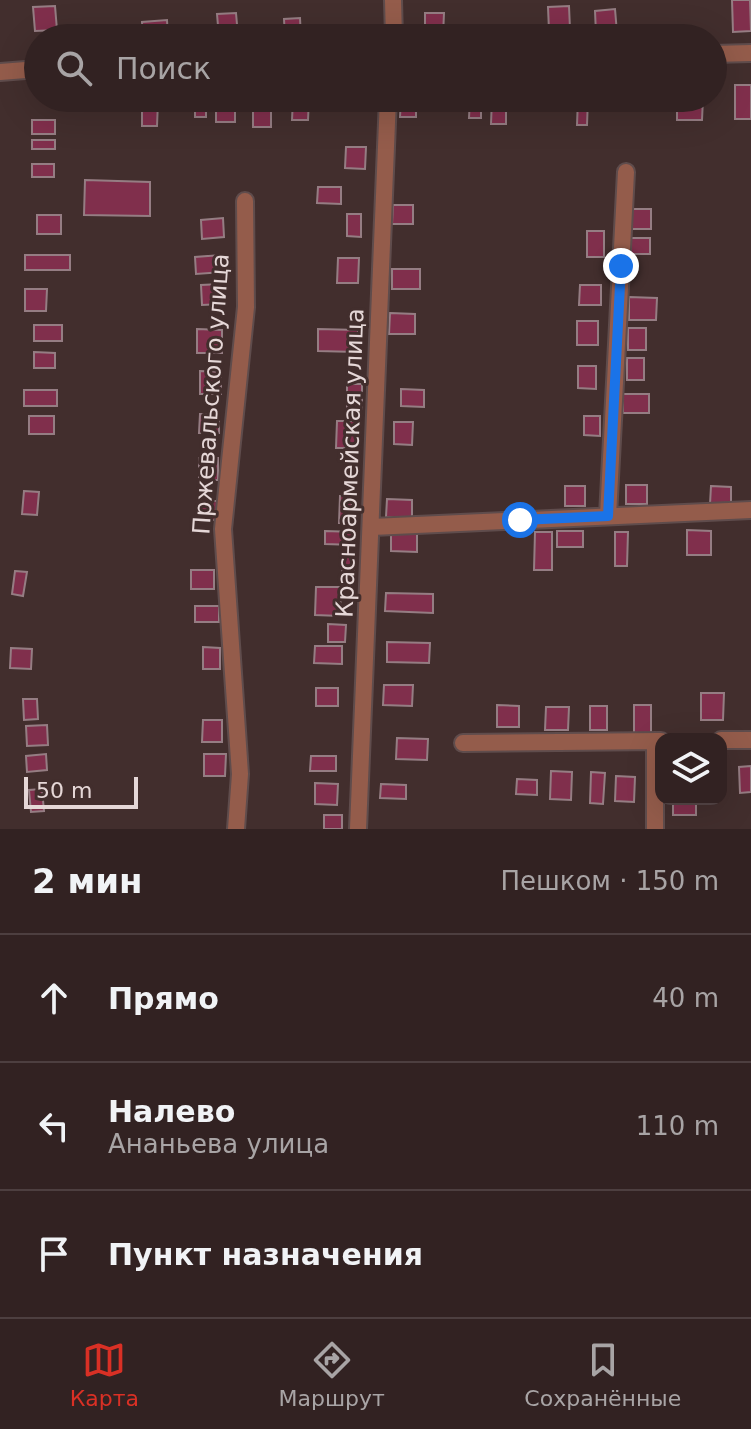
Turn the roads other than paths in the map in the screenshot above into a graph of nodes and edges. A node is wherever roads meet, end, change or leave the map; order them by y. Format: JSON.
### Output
{"nodes":[{"id":1,"x":393,"y":0,"type":"edge"},
{"id":2,"x":394,"y":24,"type":"edge"},
{"id":3,"x":751,"y":53,"type":"edge"},
{"id":4,"x":727,"y":54,"type":"edge"},
{"id":5,"x":24,"y":70,"type":"edge"},
{"id":6,"x":0,"y":72,"type":"edge"},
{"id":7,"x":387,"y":112,"type":"edge"},
{"id":8,"x":626,"y":172,"type":"dead end"},
{"id":9,"x":245,"y":201,"type":"dead end"},
{"id":10,"x":751,"y":510,"type":"edge"},
{"id":11,"x":608,"y":516,"type":"junction"},
{"id":12,"x":372,"y":527,"type":"junction"},
{"id":13,"x":727,"y":740,"type":"edge"},
{"id":14,"x":751,"y":740,"type":"edge"},
{"id":15,"x":655,"y":741,"type":"edge"},
{"id":16,"x":463,"y":743,"type":"dead end"},
{"id":17,"x":656,"y":805,"type":"edge"},
{"id":18,"x":236,"y":829,"type":"edge"},
{"id":19,"x":358,"y":829,"type":"edge"},
{"id":20,"x":655,"y":829,"type":"edge"}],
"edges":[{"from":1,"to":2,"type":"street"},
{"from":3,"to":4,"type":"street"},
{"from":5,"to":6,"type":"street"},
{"from":7,"to":12,"type":"street","name":"Красноармейская улица"},
{"from":8,"to":11,"type":"street"},
{"from":9,"to":18,"type":"street","name":"Пржевальского улица"},
{"from":10,"to":11,"type":"street"},
{"from":11,"to":12,"type":"street"},
{"from":12,"to":19,"type":"street","name":"Красноармейская улица"},
{"from":13,"to":14,"type":"street"},
{"from":15,"to":16,"type":"street"},
{"from":17,"to":20,"type":"street"}]}
